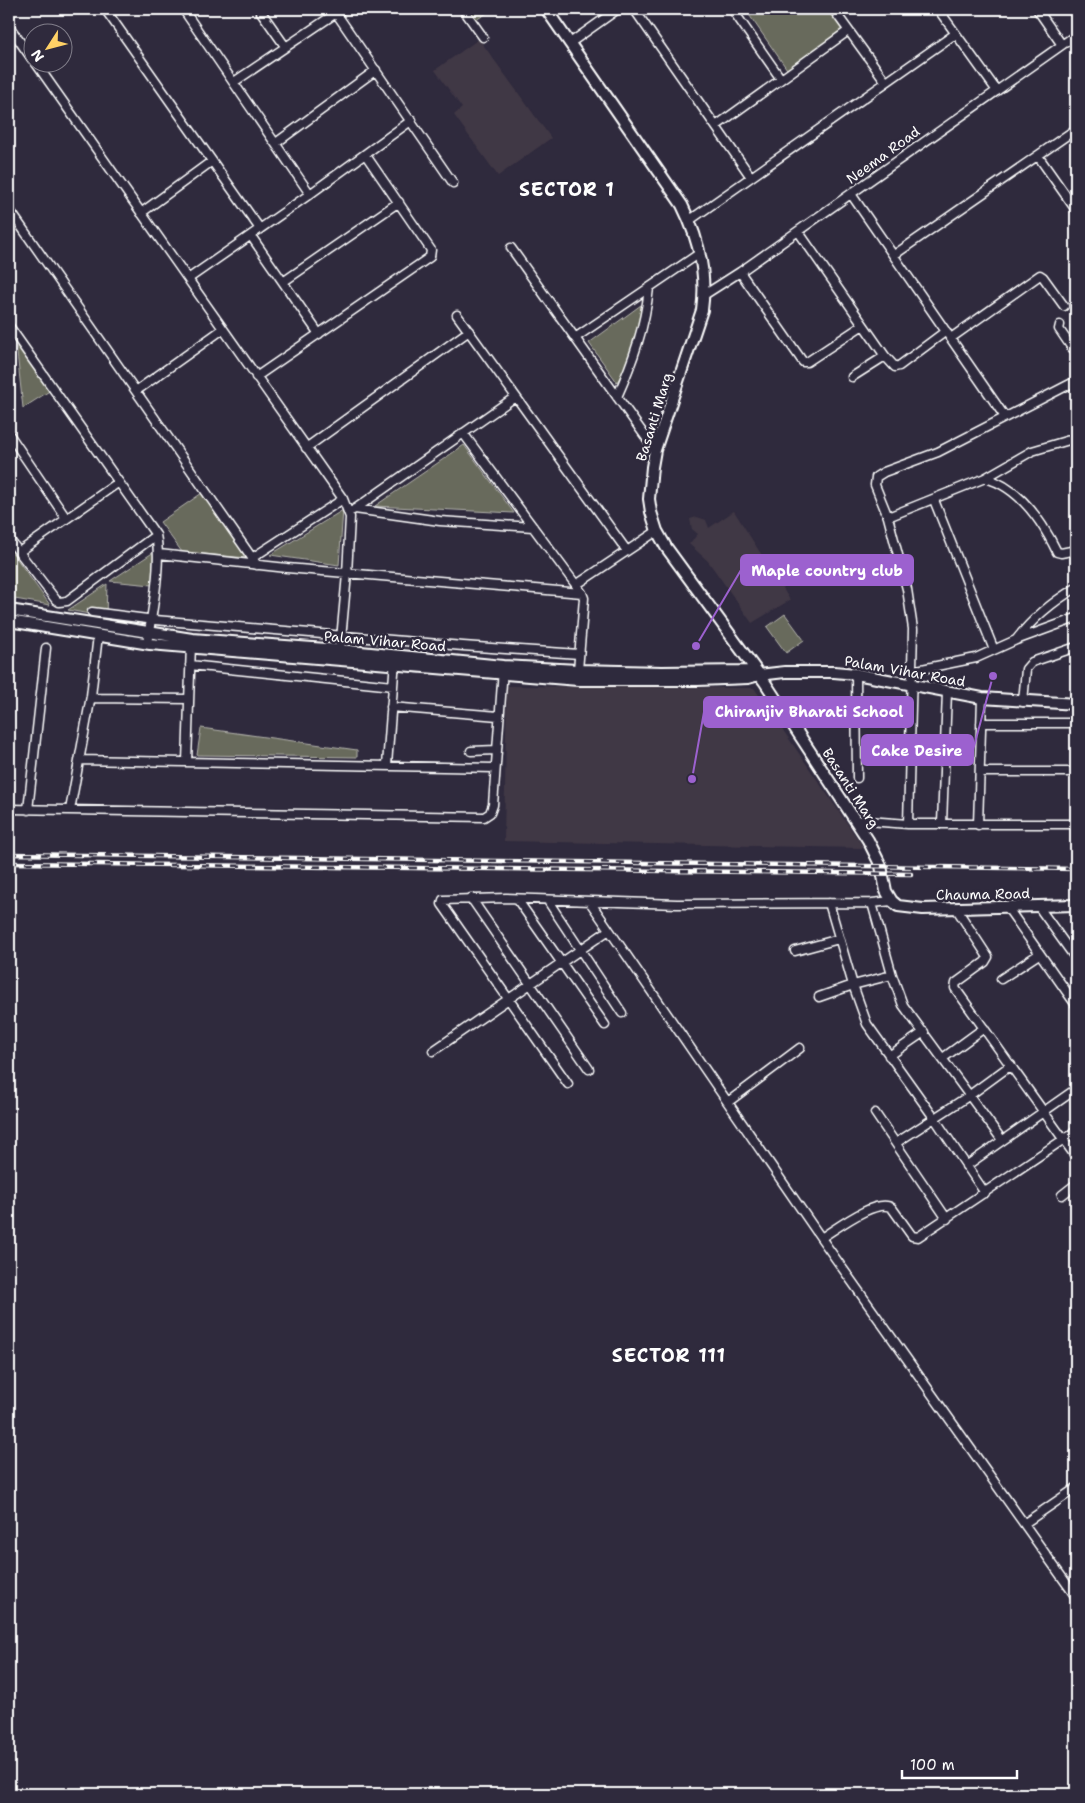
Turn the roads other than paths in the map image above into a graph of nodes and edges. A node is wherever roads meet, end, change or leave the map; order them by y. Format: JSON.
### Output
{"nodes":[{"id":1,"x":105,"y":9,"type":"edge"},
{"id":2,"x":183,"y":9,"type":"edge"},
{"id":3,"x":260,"y":9,"type":"edge"},
{"id":4,"x":463,"y":9,"type":"edge"},
{"id":5,"x":546,"y":9,"type":"edge"},
{"id":6,"x":618,"y":9,"type":"edge"},
{"id":7,"x":634,"y":9,"type":"edge"},
{"id":8,"x":732,"y":9,"type":"edge"},
{"id":9,"x":833,"y":9,"type":"edge"},
{"id":10,"x":938,"y":9,"type":"edge"},
{"id":11,"x":1037,"y":9,"type":"edge"},
{"id":12,"x":339,"y":11,"type":"edge"},
{"id":13,"x":9,"y":26,"type":"edge"},
{"id":14,"x":848,"y":31,"type":"junction"},
{"id":15,"x":955,"y":34,"type":"junction"},
{"id":16,"x":483,"y":37,"type":"dead end"},
{"id":17,"x":12,"y":38,"type":"edge"},
{"id":18,"x":1075,"y":38,"type":"edge"},
{"id":19,"x":570,"y":43,"type":"junction"},
{"id":20,"x":1062,"y":44,"type":"junction"},
{"id":21,"x":285,"y":46,"type":"junction"},
{"id":22,"x":22,"y":48,"type":"edge"},
{"id":23,"x":376,"y":70,"type":"junction"},
{"id":24,"x":42,"y":72,"type":"edge"},
{"id":25,"x":781,"y":79,"type":"junction"},
{"id":26,"x":234,"y":82,"type":"junction"},
{"id":27,"x":886,"y":82,"type":"junction"},
{"id":28,"x":997,"y":91,"type":"junction"},
{"id":29,"x":412,"y":120,"type":"junction"},
{"id":30,"x":716,"y":126,"type":"junction"},
{"id":31,"x":1076,"y":129,"type":"edge"},
{"id":32,"x":276,"y":143,"type":"junction"},
{"id":33,"x":365,"y":154,"type":"junction"},
{"id":34,"x":1038,"y":156,"type":"junction"},
{"id":35,"x":212,"y":161,"type":"junction"},
{"id":36,"x":750,"y":177,"type":"junction"},
{"id":37,"x":454,"y":183,"type":"dead end"},
{"id":38,"x":310,"y":194,"type":"junction"},
{"id":39,"x":851,"y":194,"type":"junction"},
{"id":40,"x":399,"y":202,"type":"junction"},
{"id":41,"x":9,"y":209,"type":"edge"},
{"id":42,"x":1076,"y":210,"type":"edge"},
{"id":43,"x":141,"y":213,"type":"junction"},
{"id":44,"x":690,"y":220,"type":"junction"},
{"id":45,"x":260,"y":229,"type":"junction"},
{"id":46,"x":798,"y":231,"type":"junction"},
{"id":47,"x":251,"y":236,"type":"junction"},
{"id":48,"x":511,"y":248,"type":"dead end"},
{"id":49,"x":700,"y":253,"type":"junction"},
{"id":50,"x":894,"y":255,"type":"junction"},
{"id":51,"x":740,"y":272,"type":"junction"},
{"id":52,"x":188,"y":279,"type":"junction"},
{"id":53,"x":283,"y":282,"type":"junction"},
{"id":54,"x":649,"y":288,"type":"junction"},
{"id":55,"x":704,"y":295,"type":"junction"},
{"id":56,"x":1064,"y":306,"type":"dead end"},
{"id":57,"x":457,"y":314,"type":"dead end"},
{"id":58,"x":864,"y":325,"type":"junction"},
{"id":59,"x":1060,"y":325,"type":"dead end"},
{"id":60,"x":9,"y":326,"type":"edge"},
{"id":61,"x":223,"y":329,"type":"junction"},
{"id":62,"x":469,"y":331,"type":"junction"},
{"id":63,"x":319,"y":334,"type":"junction"},
{"id":64,"x":948,"y":334,"type":"junction"},
{"id":65,"x":575,"y":338,"type":"junction"},
{"id":66,"x":1076,"y":350,"type":"edge"},
{"id":67,"x":885,"y":356,"type":"junction"},
{"id":68,"x":9,"y":377,"type":"edge"},
{"id":69,"x":256,"y":377,"type":"junction"},
{"id":70,"x":852,"y":377,"type":"dead end"},
{"id":71,"x":1076,"y":381,"type":"edge"},
{"id":72,"x":136,"y":391,"type":"junction"},
{"id":73,"x":515,"y":396,"type":"junction"},
{"id":74,"x":617,"y":397,"type":"junction"},
{"id":75,"x":9,"y":400,"type":"edge"},
{"id":76,"x":1005,"y":417,"type":"junction"},
{"id":77,"x":463,"y":433,"type":"junction"},
{"id":78,"x":9,"y":434,"type":"edge"},
{"id":79,"x":1076,"y":438,"type":"edge"},
{"id":80,"x":306,"y":448,"type":"junction"},
{"id":81,"x":655,"y":450,"type":"junction"},
{"id":82,"x":985,"y":478,"type":"junction"},
{"id":83,"x":118,"y":482,"type":"junction"},
{"id":84,"x":343,"y":499,"type":"junction"},
{"id":85,"x":934,"y":500,"type":"junction"},
{"id":86,"x":352,"y":511,"type":"junction"},
{"id":87,"x":888,"y":517,"type":"junction"},
{"id":88,"x":66,"y":518,"type":"junction"},
{"id":89,"x":533,"y":527,"type":"junction"},
{"id":90,"x":657,"y":531,"type":"junction"},
{"id":91,"x":156,"y":536,"type":"junction"},
{"id":92,"x":9,"y":538,"type":"edge"},
{"id":93,"x":1076,"y":550,"type":"edge"},
{"id":94,"x":627,"y":551,"type":"junction"},
{"id":95,"x":19,"y":552,"type":"junction"},
{"id":96,"x":159,"y":554,"type":"junction"},
{"id":97,"x":252,"y":558,"type":"junction"},
{"id":98,"x":257,"y":565,"type":"junction"},
{"id":99,"x":347,"y":574,"type":"junction"},
{"id":100,"x":576,"y":585,"type":"junction"},
{"id":101,"x":1076,"y":588,"type":"edge"},
{"id":102,"x":582,"y":593,"type":"junction"},
{"id":103,"x":9,"y":610,"type":"edge"},
{"id":104,"x":92,"y":612,"type":"dead end"},
{"id":105,"x":1076,"y":618,"type":"edge"},
{"id":106,"x":152,"y":619,"type":"junction"},
{"id":107,"x":9,"y":621,"type":"edge"},
{"id":108,"x":98,"y":635,"type":"junction"},
{"id":109,"x":341,"y":635,"type":"junction"},
{"id":110,"x":148,"y":638,"type":"junction"},
{"id":111,"x":1016,"y":640,"type":"junction"},
{"id":112,"x":191,"y":643,"type":"junction"},
{"id":113,"x":46,"y":648,"type":"dead end"},
{"id":114,"x":1076,"y":648,"type":"edge"},
{"id":115,"x":340,"y":650,"type":"junction"},
{"id":116,"x":994,"y":650,"type":"junction"},
{"id":117,"x":579,"y":654,"type":"junction"},
{"id":118,"x":396,"y":660,"type":"junction"},
{"id":119,"x":190,"y":665,"type":"junction"},
{"id":120,"x":502,"y":670,"type":"junction"},
{"id":121,"x":578,"y":670,"type":"junction"},
{"id":122,"x":912,"y":671,"type":"junction"},
{"id":123,"x":856,"y":674,"type":"junction"},
{"id":124,"x":759,"y":675,"type":"junction"},
{"id":125,"x":911,"y":684,"type":"junction"},
{"id":126,"x":393,"y":686,"type":"junction"},
{"id":127,"x":947,"y":692,"type":"junction"},
{"id":128,"x":91,"y":698,"type":"junction"},
{"id":129,"x":982,"y":698,"type":"junction"},
{"id":130,"x":189,"y":699,"type":"junction"},
{"id":131,"x":1024,"y":702,"type":"junction"},
{"id":132,"x":1076,"y":704,"type":"edge"},
{"id":133,"x":391,"y":707,"type":"junction"},
{"id":134,"x":498,"y":716,"type":"junction"},
{"id":135,"x":1076,"y":722,"type":"edge"},
{"id":136,"x":982,"y":723,"type":"junction"},
{"id":137,"x":496,"y":750,"type":"junction"},
{"id":138,"x":471,"y":751,"type":"dead end"},
{"id":139,"x":79,"y":760,"type":"junction"},
{"id":140,"x":187,"y":762,"type":"junction"},
{"id":141,"x":387,"y":765,"type":"junction"},
{"id":142,"x":495,"y":768,"type":"junction"},
{"id":143,"x":980,"y":772,"type":"junction"},
{"id":144,"x":1076,"y":772,"type":"edge"},
{"id":145,"x":857,"y":778,"type":"dead end"},
{"id":146,"x":9,"y":809,"type":"edge"},
{"id":147,"x":28,"y":810,"type":"junction"},
{"id":148,"x":70,"y":810,"type":"junction"},
{"id":149,"x":856,"y":820,"type":"junction"},
{"id":150,"x":908,"y":824,"type":"junction"},
{"id":151,"x":942,"y":824,"type":"junction"},
{"id":152,"x":1076,"y":824,"type":"edge"},
{"id":153,"x":978,"y":825,"type":"junction"},
{"id":154,"x":471,"y":898,"type":"junction"},
{"id":155,"x":517,"y":899,"type":"junction"},
{"id":156,"x":548,"y":901,"type":"junction"},
{"id":157,"x":892,"y":901,"type":"junction"},
{"id":158,"x":590,"y":902,"type":"junction"},
{"id":159,"x":829,"y":903,"type":"junction"},
{"id":160,"x":872,"y":903,"type":"junction"},
{"id":161,"x":1076,"y":904,"type":"edge"},
{"id":162,"x":1038,"y":906,"type":"junction"},
{"id":163,"x":1007,"y":907,"type":"junction"},
{"id":164,"x":956,"y":908,"type":"junction"},
{"id":165,"x":609,"y":930,"type":"junction"},
{"id":166,"x":839,"y":939,"type":"junction"},
{"id":167,"x":1030,"y":947,"type":"dead end"},
{"id":168,"x":579,"y":950,"type":"junction"},
{"id":169,"x":795,"y":951,"type":"dead end"},
{"id":170,"x":1039,"y":958,"type":"junction"},
{"id":171,"x":1076,"y":959,"type":"edge"},
{"id":172,"x":560,"y":963,"type":"junction"},
{"id":173,"x":892,"y":974,"type":"junction"},
{"id":174,"x":1001,"y":978,"type":"dead end"},
{"id":175,"x":530,"y":984,"type":"junction"},
{"id":176,"x":853,"y":985,"type":"junction"},
{"id":177,"x":819,"y":997,"type":"dead end"},
{"id":178,"x":507,"y":998,"type":"junction"},
{"id":179,"x":1076,"y":1005,"type":"edge"},
{"id":180,"x":622,"y":1013,"type":"dead end"},
{"id":181,"x":604,"y":1025,"type":"dead end"},
{"id":182,"x":984,"y":1028,"type":"junction"},
{"id":183,"x":924,"y":1032,"type":"junction"},
{"id":184,"x":800,"y":1048,"type":"dead end"},
{"id":185,"x":433,"y":1051,"type":"dead end"},
{"id":186,"x":889,"y":1056,"type":"junction"},
{"id":187,"x":943,"y":1058,"type":"junction"},
{"id":188,"x":1011,"y":1065,"type":"junction"},
{"id":189,"x":589,"y":1069,"type":"dead end"},
{"id":190,"x":568,"y":1084,"type":"dead end"},
{"id":191,"x":1076,"y":1089,"type":"edge"},
{"id":192,"x":970,"y":1095,"type":"junction"},
{"id":193,"x":728,"y":1102,"type":"junction"},
{"id":194,"x":1044,"y":1112,"type":"junction"},
{"id":195,"x":875,"y":1113,"type":"dead end"},
{"id":196,"x":935,"y":1118,"type":"junction"},
{"id":197,"x":1076,"y":1131,"type":"edge"},
{"id":198,"x":1002,"y":1140,"type":"junction"},
{"id":199,"x":1064,"y":1140,"type":"junction"},
{"id":200,"x":896,"y":1143,"type":"junction"},
{"id":201,"x":1076,"y":1157,"type":"edge"},
{"id":202,"x":966,"y":1166,"type":"junction"},
{"id":203,"x":1076,"y":1184,"type":"edge"},
{"id":204,"x":985,"y":1193,"type":"junction"},
{"id":205,"x":1062,"y":1195,"type":"dead end"},
{"id":206,"x":946,"y":1219,"type":"junction"},
{"id":207,"x":821,"y":1238,"type":"junction"},
{"id":208,"x":1076,"y":1488,"type":"edge"},
{"id":209,"x":1025,"y":1523,"type":"junction"},
{"id":210,"x":1076,"y":1596,"type":"edge"}],
"edges":[{"from":1,"to":35,"type":"street"},
{"from":2,"to":26,"type":"street"},
{"from":3,"to":21,"type":"street"},
{"from":4,"to":16,"type":"street"},
{"from":5,"to":19,"type":"street","name":"Basanti Marg"},
{"from":6,"to":19,"type":"street"},
{"from":7,"to":30,"type":"street"},
{"from":8,"to":25,"type":"street"},
{"from":9,"to":14,"type":"street"},
{"from":10,"to":15,"type":"street"},
{"from":11,"to":20,"type":"street"},
{"from":12,"to":21,"type":"street"},
{"from":12,"to":23,"type":"street"},
{"from":13,"to":17,"type":"street"},
{"from":14,"to":25,"type":"street"},
{"from":14,"to":27,"type":"street"},
{"from":15,"to":27,"type":"street"},
{"from":15,"to":28,"type":"street"},
{"from":17,"to":22,"type":"street"},
{"from":18,"to":20,"type":"street","name":"Neema Road"},
{"from":19,"to":44,"type":"street","name":"Basanti Marg"},
{"from":20,"to":28,"type":"street","name":"Neema Road"},
{"from":21,"to":26,"type":"street"},
{"from":23,"to":29,"type":"street"},
{"from":23,"to":32,"type":"street"},
{"from":24,"to":43,"type":"street"},
{"from":25,"to":30,"type":"street"},
{"from":26,"to":32,"type":"street"},
{"from":27,"to":36,"type":"street"},
{"from":28,"to":39,"type":"street","name":"Neema Road"},
{"from":29,"to":33,"type":"street"},
{"from":29,"to":37,"type":"street"},
{"from":30,"to":36,"type":"street"},
{"from":31,"to":34,"type":"street"},
{"from":32,"to":38,"type":"street"},
{"from":33,"to":38,"type":"street"},
{"from":33,"to":40,"type":"street"},
{"from":34,"to":42,"type":"street"},
{"from":34,"to":50,"type":"street"},
{"from":35,"to":43,"type":"street"},
{"from":35,"to":45,"type":"street"},
{"from":36,"to":44,"type":"street"},
{"from":38,"to":45,"type":"street"},
{"from":39,"to":46,"type":"street","name":"Neema Road"},
{"from":39,"to":50,"type":"street"},
{"from":40,"to":53,"type":"street"},
{"from":40,"to":63,"type":"street"},
{"from":41,"to":72,"type":"street"},
{"from":43,"to":52,"type":"street"},
{"from":44,"to":49,"type":"street","name":"Basanti Marg"},
{"from":45,"to":47,"type":"street"},
{"from":46,"to":51,"type":"street","name":"Neema Road"},
{"from":46,"to":58,"type":"street"},
{"from":47,"to":52,"type":"street"},
{"from":47,"to":53,"type":"street"},
{"from":48,"to":65,"type":"street"},
{"from":49,"to":54,"type":"street"},
{"from":49,"to":55,"type":"street","name":"Basanti Marg"},
{"from":50,"to":64,"type":"street"},
{"from":51,"to":55,"type":"street","name":"Neema Road"},
{"from":51,"to":58,"type":"street"},
{"from":52,"to":61,"type":"street"},
{"from":53,"to":63,"type":"street"},
{"from":54,"to":65,"type":"street"},
{"from":54,"to":74,"type":"street"},
{"from":55,"to":81,"type":"street","name":"Basanti Marg"},
{"from":56,"to":64,"type":"street"},
{"from":57,"to":62,"type":"street"},
{"from":58,"to":67,"type":"street"},
{"from":59,"to":66,"type":"street"},
{"from":60,"to":83,"type":"street"},
{"from":61,"to":69,"type":"street"},
{"from":61,"to":72,"type":"street"},
{"from":62,"to":73,"type":"street"},
{"from":62,"to":80,"type":"street"},
{"from":63,"to":69,"type":"street"},
{"from":64,"to":67,"type":"street"},
{"from":64,"to":76,"type":"street"},
{"from":65,"to":74,"type":"street"},
{"from":67,"to":70,"type":"street"},
{"from":68,"to":75,"type":"street"},
{"from":69,"to":80,"type":"street"},
{"from":71,"to":76,"type":"street"},
{"from":72,"to":97,"type":"street"},
{"from":73,"to":77,"type":"street"},
{"from":73,"to":94,"type":"street"},
{"from":74,"to":81,"type":"street"},
{"from":76,"to":87,"type":"street"},
{"from":77,"to":86,"type":"street"},
{"from":77,"to":89,"type":"street"},
{"from":78,"to":88,"type":"street"},
{"from":79,"to":82,"type":"street"},
{"from":80,"to":84,"type":"street"},
{"from":81,"to":90,"type":"street","name":"Basanti Marg"},
{"from":82,"to":85,"type":"street"},
{"from":82,"to":93,"type":"street"},
{"from":83,"to":88,"type":"street"},
{"from":83,"to":91,"type":"street"},
{"from":84,"to":86,"type":"street"},
{"from":84,"to":97,"type":"street"},
{"from":85,"to":87,"type":"street"},
{"from":85,"to":116,"type":"street"},
{"from":86,"to":89,"type":"street"},
{"from":86,"to":99,"type":"street"},
{"from":87,"to":122,"type":"street"},
{"from":88,"to":95,"type":"street"},
{"from":89,"to":100,"type":"street"},
{"from":90,"to":94,"type":"street"},
{"from":90,"to":124,"type":"street","name":"Basanti Marg"},
{"from":91,"to":95,"type":"street"},
{"from":91,"to":96,"type":"street"},
{"from":92,"to":95,"type":"street"},
{"from":94,"to":100,"type":"street"},
{"from":96,"to":98,"type":"street"},
{"from":96,"to":106,"type":"street"},
{"from":97,"to":98,"type":"street"},
{"from":98,"to":99,"type":"street"},
{"from":99,"to":102,"type":"street"},
{"from":99,"to":109,"type":"street"},
{"from":100,"to":102,"type":"street"},
{"from":101,"to":111,"type":"street"},
{"from":102,"to":117,"type":"street"},
{"from":103,"to":110,"type":"street","name":"Palam Vihar Road"},
{"from":104,"to":106,"type":"street"},
{"from":105,"to":111,"type":"street"},
{"from":106,"to":109,"type":"street"},
{"from":106,"to":110,"type":"street"},
{"from":107,"to":108,"type":"street","name":"Palam Vihar Road"},
{"from":108,"to":110,"type":"street","name":"Palam Vihar Road"},
{"from":108,"to":128,"type":"street"},
{"from":109,"to":115,"type":"street"},
{"from":109,"to":117,"type":"street"},
{"from":110,"to":112,"type":"street","name":"Palam Vihar Road"},
{"from":111,"to":116,"type":"street"},
{"from":112,"to":115,"type":"street","name":"Palam Vihar Road"},
{"from":112,"to":118,"type":"street","name":"Palam Vihar Road"},
{"from":112,"to":119,"type":"street"},
{"from":113,"to":147,"type":"street"},
{"from":114,"to":131,"type":"street"},
{"from":115,"to":118,"type":"street","name":"Palam Vihar Road"},
{"from":116,"to":122,"type":"street"},
{"from":117,"to":121,"type":"street"},
{"from":118,"to":120,"type":"street","name":"Palam Vihar Road"},
{"from":118,"to":126,"type":"street"},
{"from":119,"to":126,"type":"street"},
{"from":119,"to":130,"type":"street"},
{"from":120,"to":121,"type":"street","name":"Palam Vihar Road"},
{"from":120,"to":124,"type":"street","name":"Palam Vihar Road"},
{"from":120,"to":134,"type":"street"},
{"from":121,"to":124,"type":"street","name":"Palam Vihar Road"},
{"from":122,"to":125,"type":"street"},
{"from":123,"to":124,"type":"street","name":"Palam Vihar Road"},
{"from":123,"to":125,"type":"street","name":"Palam Vihar Road"},
{"from":123,"to":145,"type":"street"},
{"from":124,"to":149,"type":"street","name":"Basanti Marg"},
{"from":125,"to":127,"type":"street","name":"Palam Vihar Road"},
{"from":125,"to":150,"type":"street"},
{"from":126,"to":133,"type":"street"},
{"from":127,"to":129,"type":"street","name":"Palam Vihar Road"},
{"from":127,"to":151,"type":"street"},
{"from":128,"to":130,"type":"street"},
{"from":128,"to":139,"type":"street"},
{"from":129,"to":131,"type":"street","name":"Palam Vihar Road"},
{"from":129,"to":136,"type":"street"},
{"from":130,"to":140,"type":"street"},
{"from":131,"to":132,"type":"street","name":"Palam Vihar Road"},
{"from":133,"to":134,"type":"street"},
{"from":133,"to":141,"type":"street"},
{"from":134,"to":137,"type":"street"},
{"from":135,"to":136,"type":"street"},
{"from":136,"to":143,"type":"street"},
{"from":137,"to":138,"type":"street"},
{"from":137,"to":142,"type":"street"},
{"from":139,"to":140,"type":"street"},
{"from":139,"to":148,"type":"street"},
{"from":140,"to":141,"type":"street"},
{"from":141,"to":142,"type":"street"},
{"from":142,"to":148,"type":"street"},
{"from":143,"to":144,"type":"street"},
{"from":143,"to":153,"type":"street"},
{"from":146,"to":147,"type":"street"},
{"from":147,"to":148,"type":"street"},
{"from":149,"to":150,"type":"street"},
{"from":149,"to":157,"type":"street","name":"Basanti Marg"},
{"from":150,"to":151,"type":"street"},
{"from":151,"to":153,"type":"street"},
{"from":152,"to":153,"type":"street"},
{"from":154,"to":155,"type":"street"},
{"from":154,"to":175,"type":"street"},
{"from":154,"to":178,"type":"street"},
{"from":155,"to":156,"type":"street"},
{"from":155,"to":172,"type":"street"},
{"from":156,"to":158,"type":"street"},
{"from":156,"to":168,"type":"street"},
{"from":157,"to":160,"type":"street"},
{"from":157,"to":164,"type":"street","name":"Chauma Road"},
{"from":158,"to":159,"type":"street"},
{"from":158,"to":165,"type":"street"},
{"from":159,"to":160,"type":"street"},
{"from":159,"to":166,"type":"street"},
{"from":160,"to":173,"type":"street"},
{"from":161,"to":162,"type":"street","name":"Chauma Road"},
{"from":162,"to":163,"type":"street","name":"Chauma Road"},
{"from":162,"to":171,"type":"street"},
{"from":163,"to":164,"type":"street","name":"Chauma Road"},
{"from":163,"to":170,"type":"street"},
{"from":164,"to":182,"type":"street"},
{"from":165,"to":168,"type":"street"},
{"from":165,"to":193,"type":"street"},
{"from":166,"to":169,"type":"street"},
{"from":166,"to":176,"type":"street"},
{"from":167,"to":170,"type":"street"},
{"from":168,"to":172,"type":"street"},
{"from":168,"to":180,"type":"street"},
{"from":170,"to":174,"type":"street"},
{"from":170,"to":179,"type":"street"},
{"from":172,"to":175,"type":"street"},
{"from":172,"to":181,"type":"street"},
{"from":173,"to":176,"type":"street"},
{"from":173,"to":183,"type":"street"},
{"from":175,"to":178,"type":"street"},
{"from":175,"to":189,"type":"street"},
{"from":176,"to":177,"type":"street"},
{"from":176,"to":186,"type":"street"},
{"from":178,"to":185,"type":"street"},
{"from":178,"to":190,"type":"street"},
{"from":182,"to":187,"type":"street"},
{"from":182,"to":188,"type":"street"},
{"from":183,"to":186,"type":"street"},
{"from":183,"to":187,"type":"street"},
{"from":184,"to":193,"type":"street"},
{"from":186,"to":196,"type":"street"},
{"from":187,"to":192,"type":"street"},
{"from":188,"to":192,"type":"street"},
{"from":188,"to":194,"type":"street"},
{"from":191,"to":194,"type":"street"},
{"from":192,"to":196,"type":"street"},
{"from":192,"to":198,"type":"street"},
{"from":193,"to":207,"type":"street"},
{"from":194,"to":198,"type":"street"},
{"from":194,"to":199,"type":"street"},
{"from":195,"to":200,"type":"street"},
{"from":196,"to":200,"type":"street"},
{"from":196,"to":202,"type":"street"},
{"from":197,"to":199,"type":"street"},
{"from":198,"to":202,"type":"street"},
{"from":199,"to":201,"type":"street"},
{"from":199,"to":204,"type":"street"},
{"from":200,"to":206,"type":"street"},
{"from":202,"to":204,"type":"street"},
{"from":203,"to":205,"type":"street"},
{"from":204,"to":206,"type":"street"},
{"from":206,"to":207,"type":"street"},
{"from":207,"to":209,"type":"street"},
{"from":208,"to":209,"type":"street"},
{"from":209,"to":210,"type":"street"}]}
